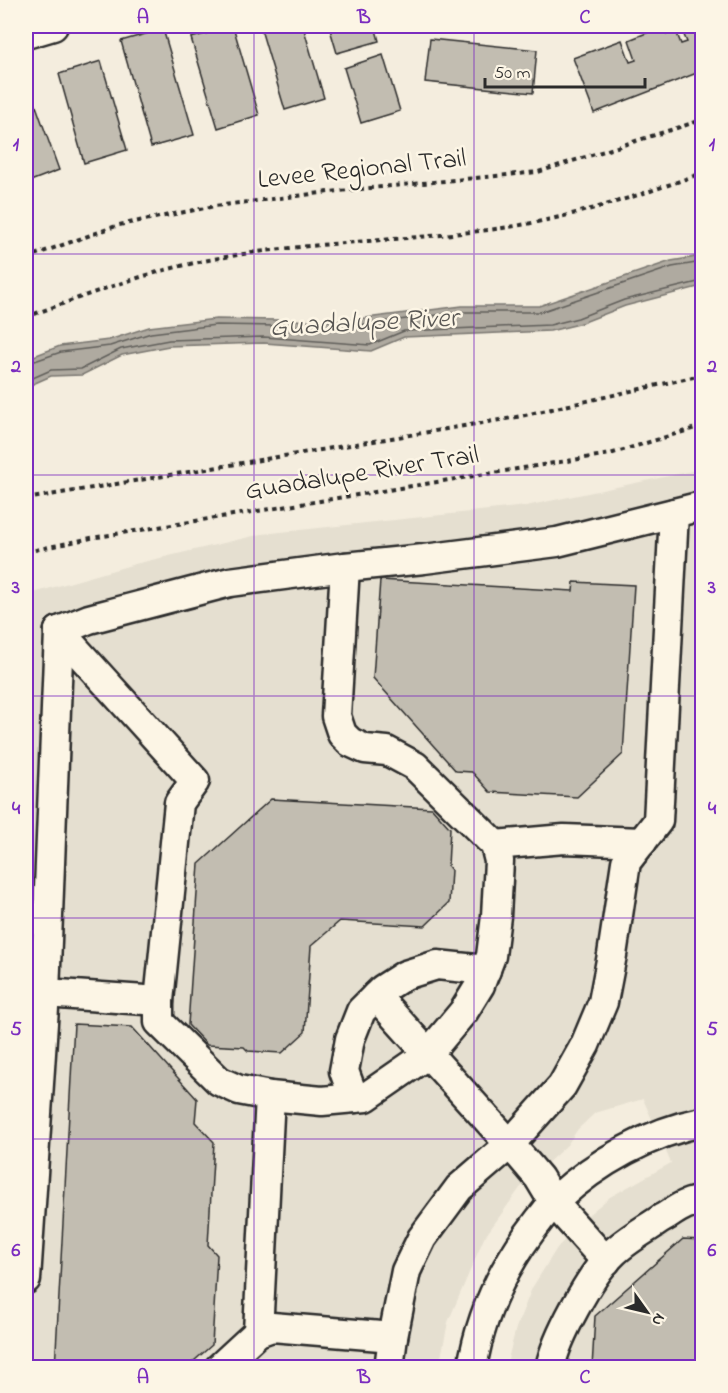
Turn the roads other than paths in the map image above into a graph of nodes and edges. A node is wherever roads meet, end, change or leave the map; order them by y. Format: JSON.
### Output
{"nodes":[{"id":1,"x":53,"y":26,"type":"edge"},
{"id":2,"x":26,"y":34,"type":"edge"},
{"id":3,"x":702,"y":506,"type":"edge"},
{"id":4,"x":674,"y":513,"type":"junction"},
{"id":5,"x":345,"y":567,"type":"junction"},
{"id":6,"x":59,"y":631,"type":"junction"},
{"id":7,"x":642,"y":842,"type":"junction"},
{"id":8,"x":495,"y":845,"type":"junction"},
{"id":9,"x":486,"y":970,"type":"junction"},
{"id":10,"x":45,"y":993,"type":"junction"},
{"id":11,"x":376,"y":996,"type":"junction"},
{"id":12,"x":159,"y":1001,"type":"junction"},
{"id":13,"x":429,"y":1054,"type":"junction"},
{"id":14,"x":270,"y":1096,"type":"junction"},
{"id":15,"x":354,"y":1098,"type":"junction"},
{"id":16,"x":702,"y":1122,"type":"edge"},
{"id":17,"x":510,"y":1144,"type":"junction"},
{"id":18,"x":702,"y":1201,"type":"edge"},
{"id":19,"x":554,"y":1203,"type":"junction"},
{"id":20,"x":606,"y":1261,"type":"junction"},
{"id":21,"x":26,"y":1279,"type":"edge"},
{"id":22,"x":258,"y":1332,"type":"junction"},
{"id":23,"x":393,"y":1336,"type":"junction"},
{"id":24,"x":219,"y":1368,"type":"edge"},
{"id":25,"x":389,"y":1368,"type":"edge"},
{"id":26,"x":472,"y":1368,"type":"edge"},
{"id":27,"x":550,"y":1368,"type":"edge"}],
"edges":[{"from":1,"to":2,"type":"street"},
{"from":3,"to":4,"type":"street"},
{"from":4,"to":5,"type":"street"},
{"from":4,"to":7,"type":"street"},
{"from":5,"to":6,"type":"street"},
{"from":5,"to":8,"type":"street"},
{"from":6,"to":10,"type":"street"},
{"from":6,"to":12,"type":"street"},
{"from":7,"to":8,"type":"street"},
{"from":7,"to":17,"type":"street"},
{"from":8,"to":9,"type":"street"},
{"from":9,"to":11,"type":"street"},
{"from":9,"to":13,"type":"street"},
{"from":10,"to":12,"type":"street"},
{"from":10,"to":21,"type":"street"},
{"from":11,"to":13,"type":"street"},
{"from":11,"to":15,"type":"street"},
{"from":12,"to":14,"type":"street"},
{"from":13,"to":15,"type":"street"},
{"from":13,"to":17,"type":"street"},
{"from":14,"to":15,"type":"street"},
{"from":14,"to":22,"type":"street"},
{"from":16,"to":19,"type":"street"},
{"from":17,"to":19,"type":"street"},
{"from":17,"to":23,"type":"street"},
{"from":18,"to":20,"type":"street"},
{"from":19,"to":20,"type":"street"},
{"from":19,"to":26,"type":"street"},
{"from":20,"to":27,"type":"street"},
{"from":22,"to":23,"type":"street"},
{"from":22,"to":24,"type":"street"},
{"from":23,"to":25,"type":"street"}]}
